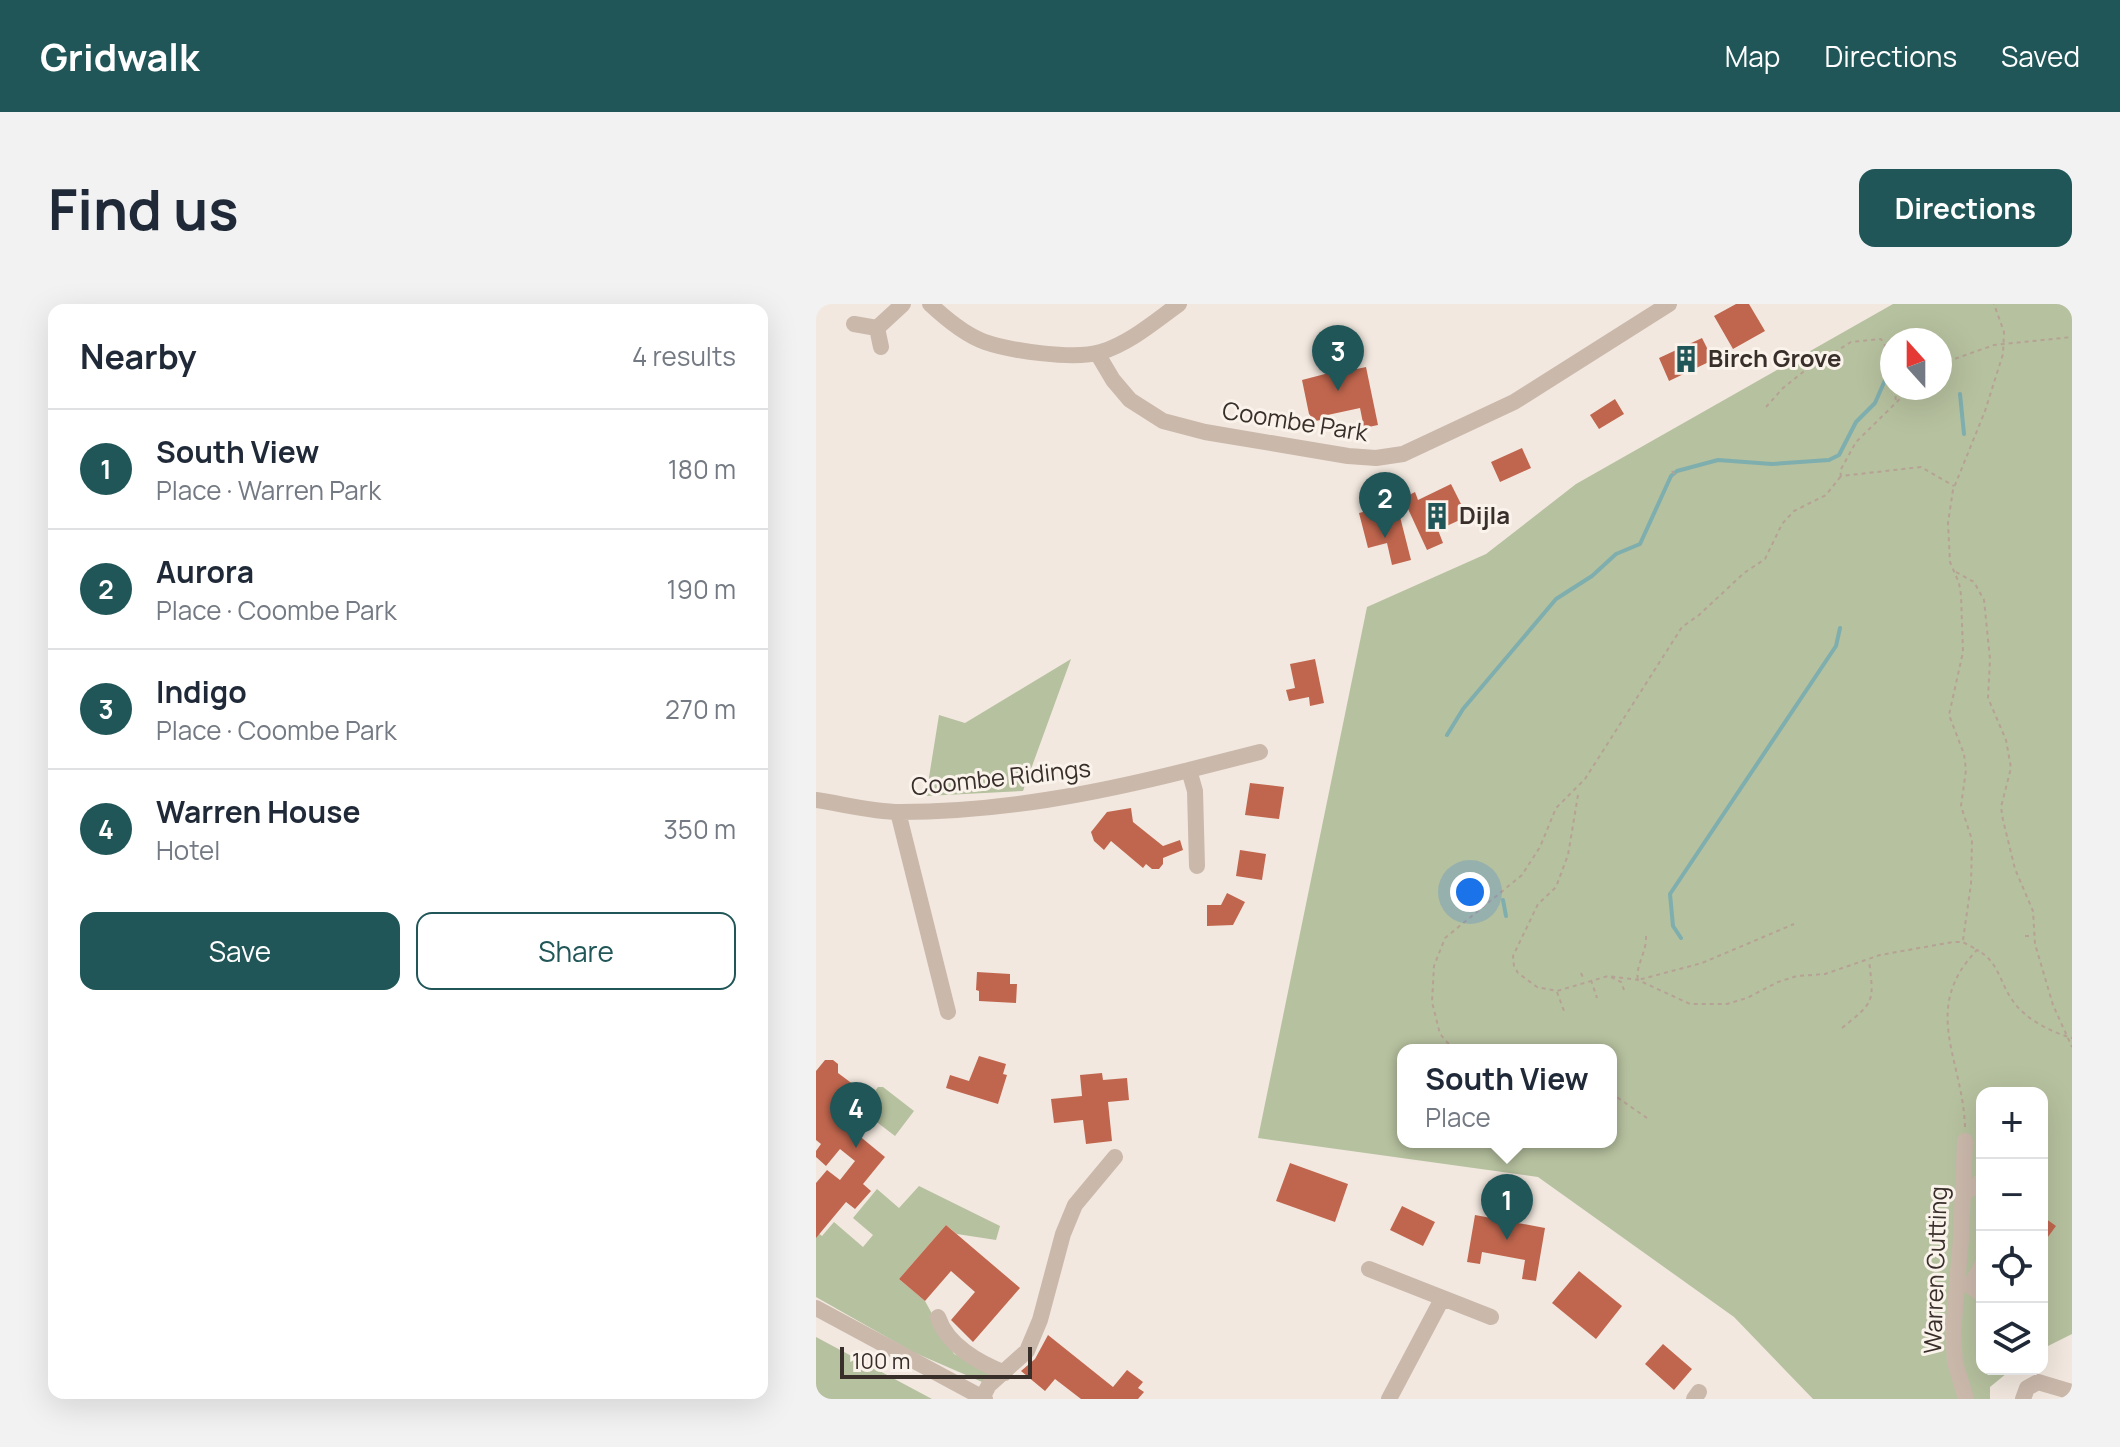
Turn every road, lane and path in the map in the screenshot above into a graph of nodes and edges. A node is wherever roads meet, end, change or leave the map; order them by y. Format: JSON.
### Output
{"nodes":[{"id":1,"x":903,"y":304,"type":"edge"},
{"id":2,"x":930,"y":304,"type":"edge"},
{"id":3,"x":1179,"y":304,"type":"edge"},
{"id":4,"x":1669,"y":304,"type":"edge"},
{"id":5,"x":1994,"y":304,"type":"edge"},
{"id":6,"x":854,"y":324,"type":"dead end"},
{"id":7,"x":877,"y":328,"type":"junction"},
{"id":8,"x":2072,"y":337,"type":"edge"},
{"id":9,"x":1880,"y":339,"type":"edge"},
{"id":10,"x":2006,"y":342,"type":"junction"},
{"id":11,"x":881,"y":347,"type":"dead end"},
{"id":12,"x":1097,"y":353,"type":"junction"},
{"id":13,"x":1952,"y":360,"type":"edge"},
{"id":14,"x":1895,"y":400,"type":"edge"},
{"id":15,"x":1900,"y":400,"type":"edge"},
{"id":16,"x":1895,"y":405,"type":"junction"},
{"id":17,"x":1766,"y":407,"type":"dead end"},
{"id":18,"x":1841,"y":476,"type":"junction"},
{"id":19,"x":1954,"y":487,"type":"junction"},
{"id":20,"x":1953,"y":570,"type":"junction"},
{"id":21,"x":1260,"y":752,"type":"dead end"},
{"id":22,"x":1189,"y":770,"type":"junction"},
{"id":23,"x":1578,"y":795,"type":"dead end"},
{"id":24,"x":816,"y":800,"type":"edge"},
{"id":25,"x":898,"y":812,"type":"junction"},
{"id":26,"x":1197,"y":866,"type":"dead end"},
{"id":27,"x":1794,"y":924,"type":"dead end"},
{"id":28,"x":2034,"y":935,"type":"junction"},
{"id":29,"x":1646,"y":936,"type":"dead end"},
{"id":30,"x":2025,"y":936,"type":"dead end"},
{"id":31,"x":1963,"y":942,"type":"junction"},
{"id":32,"x":1979,"y":951,"type":"junction"},
{"id":33,"x":1869,"y":959,"type":"junction"},
{"id":34,"x":1581,"y":973,"type":"dead end"},
{"id":35,"x":1610,"y":976,"type":"junction"},
{"id":36,"x":1591,"y":979,"type":"junction"},
{"id":37,"x":1638,"y":980,"type":"junction"},
{"id":38,"x":1584,"y":981,"type":"junction"},
{"id":39,"x":1624,"y":990,"type":"dead end"},
{"id":40,"x":1557,"y":991,"type":"junction"},
{"id":41,"x":1597,"y":998,"type":"dead end"},
{"id":42,"x":1564,"y":1011,"type":"dead end"},
{"id":43,"x":948,"y":1012,"type":"dead end"},
{"id":44,"x":1842,"y":1028,"type":"dead end"},
{"id":45,"x":2066,"y":1036,"type":"junction"},
{"id":46,"x":2072,"y":1038,"type":"edge"},
{"id":47,"x":1449,"y":1044,"type":"edge"},
{"id":48,"x":2072,"y":1047,"type":"edge"},
{"id":49,"x":1617,"y":1097,"type":"edge"},
{"id":50,"x":1647,"y":1118,"type":"dead end"},
{"id":51,"x":1965,"y":1141,"type":"joint"},
{"id":52,"x":1115,"y":1157,"type":"dead end"},
{"id":53,"x":1976,"y":1185,"type":"edge"},
{"id":54,"x":1964,"y":1193,"type":"junction"},
{"id":55,"x":1369,"y":1269,"type":"dead end"},
{"id":56,"x":1442,"y":1299,"type":"junction"},
{"id":57,"x":816,"y":1308,"type":"edge"},
{"id":58,"x":938,"y":1317,"type":"dead end"},
{"id":59,"x":1491,"y":1317,"type":"dead end"},
{"id":60,"x":1005,"y":1373,"type":"junction"},
{"id":61,"x":2072,"y":1392,"type":"edge"},
{"id":62,"x":984,"y":1398,"type":"edge"},
{"id":63,"x":1389,"y":1399,"type":"edge"},
{"id":64,"x":1966,"y":1399,"type":"edge"},
{"id":65,"x":2023,"y":1399,"type":"edge"}],
"edges":[{"from":1,"to":7,"type":"street"},
{"from":2,"to":12,"type":"street"},
{"from":3,"to":12,"type":"street"},
{"from":4,"to":12,"type":"street","name":"Coombe Park"},
{"from":5,"to":10,"type":"path"},
{"from":6,"to":7,"type":"street"},
{"from":7,"to":11,"type":"street"},
{"from":8,"to":10,"type":"path"},
{"from":9,"to":17,"type":"path"},
{"from":10,"to":13,"type":"path"},
{"from":10,"to":19,"type":"path"},
{"from":14,"to":16,"type":"path"},
{"from":15,"to":16,"type":"path"},
{"from":16,"to":18,"type":"path"},
{"from":18,"to":19,"type":"path"},
{"from":18,"to":47,"type":"path"},
{"from":19,"to":20,"type":"path"},
{"from":20,"to":28,"type":"path"},
{"from":20,"to":31,"type":"path"},
{"from":21,"to":22,"type":"street","name":"Coombe Ridings"},
{"from":22,"to":25,"type":"street","name":"Coombe Ridings"},
{"from":22,"to":26,"type":"street"},
{"from":23,"to":40,"type":"path"},
{"from":24,"to":25,"type":"street","name":"Coombe Ridings"},
{"from":25,"to":43,"type":"street"},
{"from":27,"to":37,"type":"path"},
{"from":28,"to":30,"type":"path"},
{"from":28,"to":45,"type":"path"},
{"from":29,"to":37,"type":"path"},
{"from":31,"to":32,"type":"path"},
{"from":31,"to":33,"type":"path"},
{"from":32,"to":45,"type":"path"},
{"from":32,"to":51,"type":"path"},
{"from":33,"to":37,"type":"path"},
{"from":33,"to":44,"type":"path"},
{"from":34,"to":38,"type":"path"},
{"from":35,"to":36,"type":"path"},
{"from":35,"to":37,"type":"path"},
{"from":35,"to":39,"type":"path"},
{"from":36,"to":38,"type":"path"},
{"from":36,"to":41,"type":"path"},
{"from":38,"to":40,"type":"path"},
{"from":40,"to":42,"type":"path"},
{"from":45,"to":46,"type":"path"},
{"from":45,"to":48,"type":"path"},
{"from":49,"to":50,"type":"path"},
{"from":51,"to":54,"type":"street","name":"Warren Cutting"},
{"from":52,"to":60,"type":"street"},
{"from":53,"to":54,"type":"street"},
{"from":54,"to":64,"type":"street","name":"Warren Cutting"},
{"from":55,"to":56,"type":"street"},
{"from":56,"to":59,"type":"street"},
{"from":56,"to":63,"type":"street"},
{"from":57,"to":62,"type":"street"},
{"from":58,"to":60,"type":"street"},
{"from":60,"to":62,"type":"street"},
{"from":61,"to":65,"type":"street"}]}
